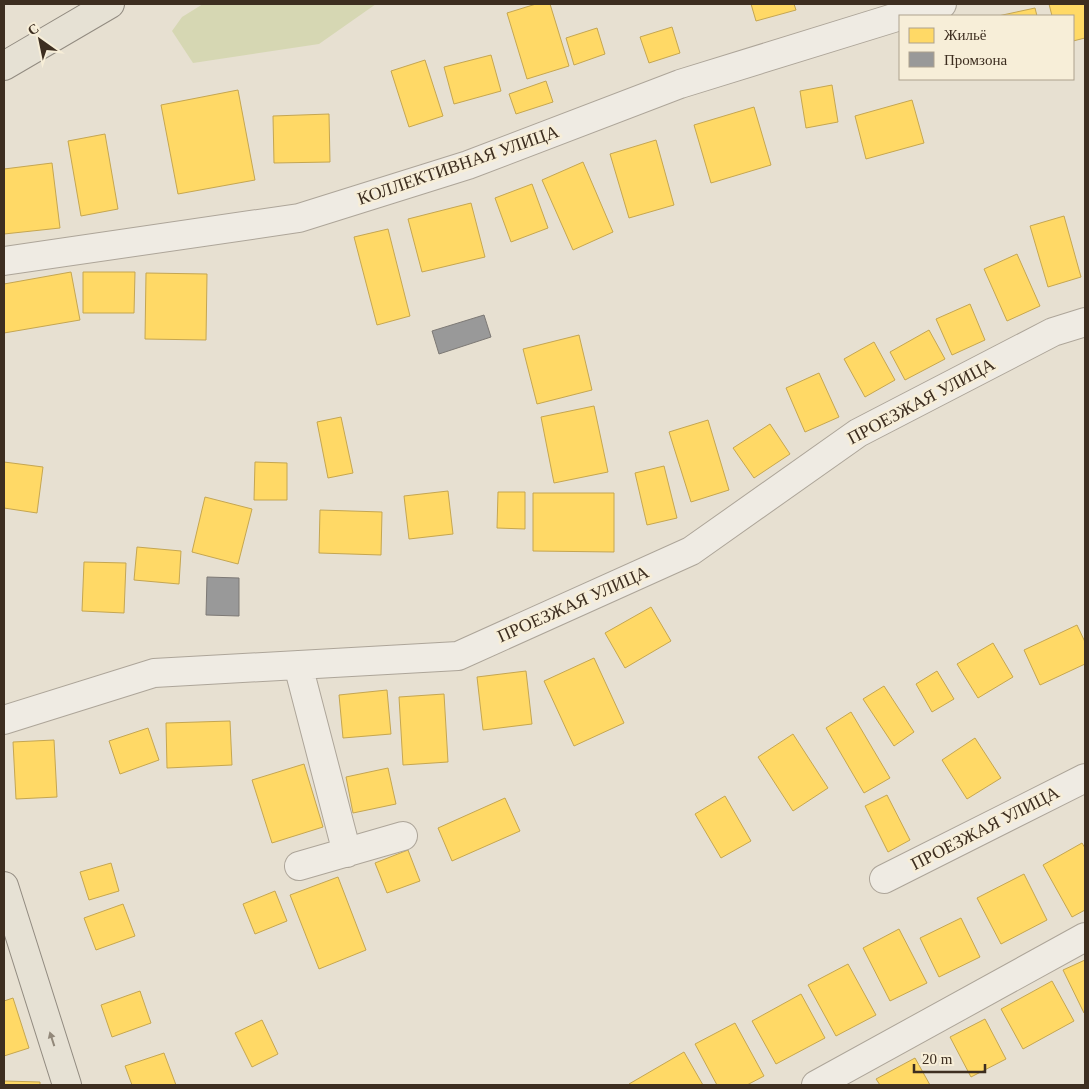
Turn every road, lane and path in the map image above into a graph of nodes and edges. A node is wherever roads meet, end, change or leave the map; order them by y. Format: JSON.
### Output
{"nodes":[{"id":1,"x":110,"y":4,"type":"edge"},
{"id":2,"x":942,"y":4,"type":"edge"},
{"id":3,"x":904,"y":15,"type":"edge"},
{"id":4,"x":899,"y":17,"type":"edge"},
{"id":5,"x":4,"y":66,"type":"edge"},
{"id":6,"x":4,"y":261,"type":"edge"},
{"id":7,"x":1085,"y":322,"type":"edge"},
{"id":8,"x":298,"y":665,"type":"junction"},
{"id":9,"x":4,"y":720,"type":"edge"},
{"id":10,"x":1085,"y":778,"type":"edge"},
{"id":11,"x":403,"y":836,"type":"dead end"},
{"id":12,"x":347,"y":852,"type":"junction"},
{"id":13,"x":299,"y":866,"type":"dead end"},
{"id":14,"x":884,"y":879,"type":"dead end"},
{"id":15,"x":4,"y":886,"type":"edge"},
{"id":16,"x":1085,"y":937,"type":"edge"},
{"id":17,"x":67,"y":1085,"type":"edge"},
{"id":18,"x":816,"y":1085,"type":"edge"}],
"edges":[{"from":1,"to":5,"type":"main road"},
{"from":2,"to":3,"type":"street","name":"КОЛЛЕКТИВНАЯ УЛИЦА"},
{"from":4,"to":6,"type":"street","name":"КОЛЛЕКТИВНАЯ УЛИЦА"},
{"from":7,"to":8,"type":"street","name":"ПРОЕЗЖАЯ УЛИЦА"},
{"from":8,"to":9,"type":"street","name":"ПРОЕЗЖАЯ УЛИЦА"},
{"from":8,"to":12,"type":"street"},
{"from":10,"to":14,"type":"street","name":"ПРОЕЗЖАЯ УЛИЦА"},
{"from":11,"to":12,"type":"street"},
{"from":12,"to":13,"type":"street"},
{"from":17,"to":15,"type":"main road","one_way":true},
{"from":16,"to":18,"type":"street"}]}
